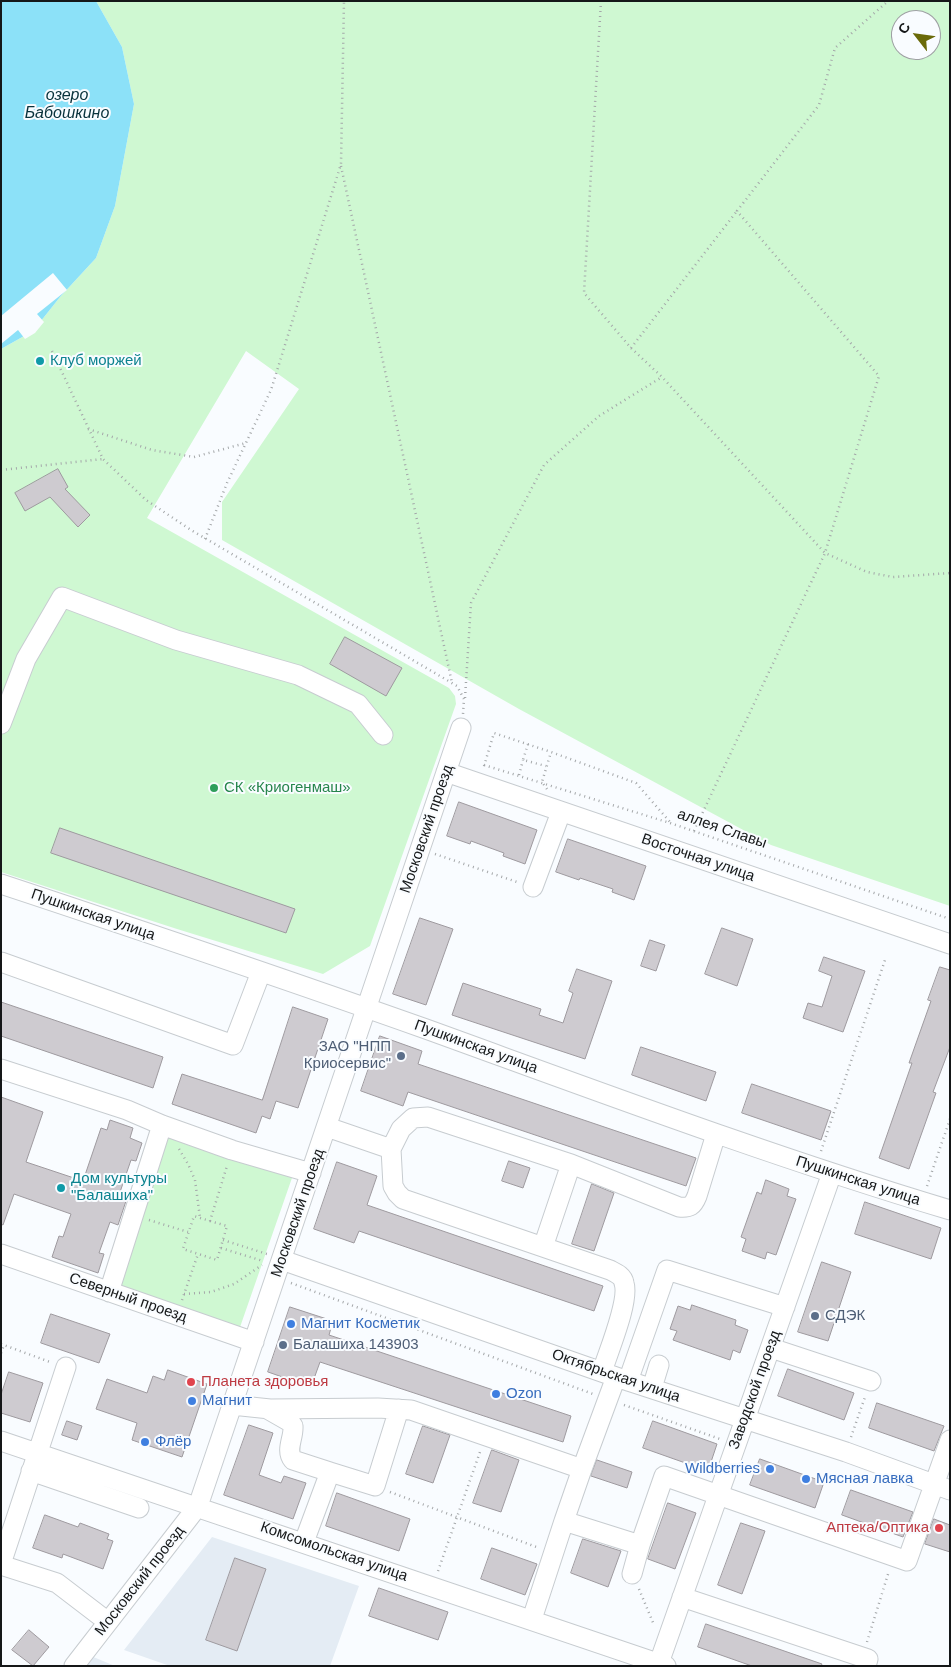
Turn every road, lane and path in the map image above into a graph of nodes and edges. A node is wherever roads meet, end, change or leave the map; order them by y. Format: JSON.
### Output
{"nodes":[{"id":1,"x":344,"y":1,"type":"edge"},
{"id":2,"x":601,"y":1,"type":"edge"},
{"id":3,"x":888,"y":1,"type":"edge"},
{"id":4,"x":341,"y":164,"type":"junction"},
{"id":5,"x":737,"y":211,"type":"junction"},
{"id":6,"x":631,"y":348,"type":"junction"},
{"id":7,"x":52,"y":351,"type":"dead end"},
{"id":8,"x":662,"y":377,"type":"junction"},
{"id":9,"x":88,"y":429,"type":"junction"},
{"id":10,"x":246,"y":443,"type":"junction"},
{"id":11,"x":103,"y":459,"type":"junction"},
{"id":12,"x":1,"y":470,"type":"edge"},
{"id":13,"x":205,"y":539,"type":"junction"},
{"id":14,"x":825,"y":553,"type":"junction"},
{"id":15,"x":950,"y":573,"type":"edge"},
{"id":16,"x":452,"y":683,"type":"junction"},
{"id":17,"x":464,"y":699,"type":"junction"},
{"id":18,"x":1,"y":724,"type":"edge"},
{"id":19,"x":461,"y":728,"type":"joint"},
{"id":20,"x":383,"y":735,"type":"dead end"},
{"id":21,"x":528,"y":744,"type":"junction"},
{"id":22,"x":551,"y":752,"type":"junction"},
{"id":23,"x":524,"y":760,"type":"junction"},
{"id":24,"x":546,"y":766,"type":"junction"},
{"id":25,"x":446,"y":772,"type":"junction"},
{"id":26,"x":518,"y":776,"type":"junction"},
{"id":27,"x":542,"y":782,"type":"junction"},
{"id":28,"x":548,"y":789,"type":"dead end"},
{"id":29,"x":561,"y":812,"type":"junction"},
{"id":30,"x":670,"y":823,"type":"junction"},
{"id":31,"x":694,"y":831,"type":"junction"},
{"id":32,"x":420,"y":849,"type":"junction"},
{"id":33,"x":1,"y":884,"type":"edge"},
{"id":34,"x":533,"y":887,"type":"joint"},
{"id":35,"x":950,"y":919,"type":"edge"},
{"id":36,"x":950,"y":944,"type":"edge"},
{"id":37,"x":885,"y":960,"type":"dead end"},
{"id":38,"x":1,"y":962,"type":"edge"},
{"id":39,"x":261,"y":972,"type":"junction"},
{"id":40,"x":366,"y":1009,"type":"junction"},
{"id":41,"x":1,"y":1069,"type":"edge"},
{"id":42,"x":950,"y":1119,"type":"edge"},
{"id":43,"x":327,"y":1127,"type":"junction"},
{"id":44,"x":160,"y":1130,"type":"junction"},
{"id":45,"x":716,"y":1134,"type":"junction"},
{"id":46,"x":391,"y":1149,"type":"junction"},
{"id":47,"x":232,"y":1150,"type":"junction"},
{"id":48,"x":820,"y":1153,"type":"dead end"},
{"id":49,"x":571,"y":1164,"type":"junction"},
{"id":50,"x":312,"y":1173,"type":"junction"},
{"id":51,"x":832,"y":1173,"type":"junction"},
{"id":52,"x":922,"y":1202,"type":"junction"},
{"id":53,"x":950,"y":1210,"type":"edge"},
{"id":54,"x":133,"y":1214,"type":"junction"},
{"id":55,"x":200,"y":1218,"type":"junction"},
{"id":56,"x":210,"y":1221,"type":"junction"},
{"id":57,"x":188,"y":1232,"type":"junction"},
{"id":58,"x":223,"y":1240,"type":"junction"},
{"id":59,"x":543,"y":1247,"type":"junction"},
{"id":60,"x":221,"y":1248,"type":"junction"},
{"id":61,"x":1,"y":1254,"type":"edge"},
{"id":62,"x":198,"y":1254,"type":"junction"},
{"id":63,"x":276,"y":1257,"type":"junction"},
{"id":64,"x":289,"y":1282,"type":"dead end"},
{"id":65,"x":109,"y":1292,"type":"junction"},
{"id":66,"x":184,"y":1294,"type":"junction"},
{"id":67,"x":785,"y":1307,"type":"junction"},
{"id":68,"x":177,"y":1315,"type":"junction"},
{"id":69,"x":254,"y":1342,"type":"junction"},
{"id":70,"x":3,"y":1344,"type":"edge"},
{"id":71,"x":771,"y":1348,"type":"junction"},
{"id":72,"x":1,"y":1354,"type":"edge"},
{"id":73,"x":659,"y":1365,"type":"dead end"},
{"id":74,"x":66,"y":1367,"type":"joint"},
{"id":75,"x":615,"y":1376,"type":"junction"},
{"id":76,"x":871,"y":1381,"type":"joint"},
{"id":77,"x":652,"y":1388,"type":"junction"},
{"id":78,"x":607,"y":1399,"type":"junction"},
{"id":79,"x":232,"y":1404,"type":"junction"},
{"id":80,"x":267,"y":1409,"type":"junction"},
{"id":81,"x":399,"y":1409,"type":"junction"},
{"id":82,"x":745,"y":1418,"type":"junction"},
{"id":83,"x":485,"y":1436,"type":"junction"},
{"id":84,"x":950,"y":1440,"type":"edge"},
{"id":85,"x":1,"y":1441,"type":"edge"},
{"id":86,"x":724,"y":1441,"type":"dead end"},
{"id":87,"x":37,"y":1452,"type":"junction"},
{"id":88,"x":846,"y":1452,"type":"junction"},
{"id":89,"x":582,"y":1469,"type":"junction"},
{"id":90,"x":31,"y":1471,"type":"junction"},
{"id":91,"x":330,"y":1472,"type":"junction"},
{"id":92,"x":375,"y":1486,"type":"junction"},
{"id":93,"x":943,"y":1487,"type":"edge"},
{"id":94,"x":717,"y":1495,"type":"junction"},
{"id":95,"x":198,"y":1506,"type":"junction"},
{"id":96,"x":139,"y":1508,"type":"dead end"},
{"id":97,"x":457,"y":1517,"type":"junction"},
{"id":98,"x":564,"y":1521,"type":"junction"},
{"id":99,"x":304,"y":1542,"type":"junction"},
{"id":100,"x":640,"y":1545,"type":"junction"},
{"id":101,"x":554,"y":1554,"type":"junction"},
{"id":102,"x":893,"y":1556,"type":"junction"},
{"id":103,"x":1,"y":1565,"type":"edge"},
{"id":104,"x":438,"y":1570,"type":"dead end"},
{"id":105,"x":632,"y":1574,"type":"joint"},
{"id":106,"x":682,"y":1598,"type":"junction"},
{"id":107,"x":532,"y":1619,"type":"junction"},
{"id":108,"x":108,"y":1622,"type":"junction"},
{"id":109,"x":654,"y":1627,"type":"dead end"},
{"id":110,"x":864,"y":1662,"type":"edge"},
{"id":111,"x":662,"y":1664,"type":"edge"},
{"id":112,"x":74,"y":1666,"type":"edge"}],
"edges":[{"from":1,"to":4,"type":"path"},
{"from":2,"to":6,"type":"path"},
{"from":3,"to":5,"type":"path"},
{"from":4,"to":10,"type":"path"},
{"from":4,"to":16,"type":"path"},
{"from":5,"to":6,"type":"path"},
{"from":5,"to":14,"type":"path"},
{"from":6,"to":8,"type":"path"},
{"from":7,"to":9,"type":"path"},
{"from":8,"to":14,"type":"path"},
{"from":8,"to":17,"type":"path"},
{"from":9,"to":10,"type":"path"},
{"from":9,"to":11,"type":"path"},
{"from":10,"to":13,"type":"path"},
{"from":11,"to":12,"type":"path"},
{"from":11,"to":13,"type":"path"},
{"from":13,"to":16,"type":"path"},
{"from":14,"to":15,"type":"path"},
{"from":14,"to":31,"type":"path"},
{"from":16,"to":17,"type":"path"},
{"from":17,"to":19,"type":"path"},
{"from":18,"to":20,"type":"street"},
{"from":19,"to":25,"type":"street","name":"Московский проезд"},
{"from":21,"to":22,"type":"path"},
{"from":21,"to":23,"type":"path"},
{"from":21,"to":26,"type":"path","name":"аллея Славы"},
{"from":22,"to":24,"type":"path"},
{"from":22,"to":30,"type":"path"},
{"from":23,"to":24,"type":"path"},
{"from":23,"to":26,"type":"path"},
{"from":24,"to":27,"type":"path"},
{"from":25,"to":29,"type":"street","name":"Восточная улица"},
{"from":25,"to":32,"type":"street","name":"Московский проезд"},
{"from":26,"to":27,"type":"path","name":"аллея Славы"},
{"from":27,"to":28,"type":"path"},
{"from":27,"to":30,"type":"path","name":"аллея Славы"},
{"from":29,"to":34,"type":"street"},
{"from":29,"to":36,"type":"street","name":"Восточная улица"},
{"from":30,"to":31,"type":"path","name":"аллея Славы"},
{"from":31,"to":35,"type":"path","name":"аллея Славы"},
{"from":32,"to":34,"type":"path"},
{"from":32,"to":40,"type":"street","name":"Московский проезд"},
{"from":33,"to":39,"type":"street","name":"Пушкинская улица"},
{"from":37,"to":48,"type":"path"},
{"from":38,"to":39,"type":"street"},
{"from":39,"to":40,"type":"street","name":"Пушкинская улица"},
{"from":40,"to":43,"type":"street","name":"Московский проезд"},
{"from":40,"to":45,"type":"street","name":"Пушкинская улица"},
{"from":41,"to":44,"type":"street"},
{"from":42,"to":52,"type":"path"},
{"from":43,"to":46,"type":"street"},
{"from":43,"to":50,"type":"street","name":"Московский проезд"},
{"from":44,"to":47,"type":"street"},
{"from":44,"to":54,"type":"street"},
{"from":44,"to":55,"type":"path"},
{"from":45,"to":49,"type":"street"},
{"from":45,"to":51,"type":"street","name":"Пушкинская улица"},
{"from":46,"to":49,"type":"street"},
{"from":46,"to":59,"type":"street"},
{"from":47,"to":50,"type":"street"},
{"from":47,"to":56,"type":"path"},
{"from":49,"to":59,"type":"street"},
{"from":50,"to":63,"type":"street","name":"Московский проезд"},
{"from":51,"to":52,"type":"street","name":"Пушкинская улица"},
{"from":51,"to":67,"type":"street","name":"Заводской проезд"},
{"from":52,"to":53,"type":"street","name":"Пушкинская улица"},
{"from":54,"to":57,"type":"path"},
{"from":54,"to":65,"type":"street"},
{"from":55,"to":56,"type":"path"},
{"from":55,"to":57,"type":"path"},
{"from":56,"to":58,"type":"path"},
{"from":57,"to":62,"type":"path"},
{"from":58,"to":60,"type":"path"},
{"from":58,"to":63,"type":"path"},
{"from":59,"to":75,"type":"street"},
{"from":60,"to":62,"type":"path"},
{"from":60,"to":66,"type":"path"},
{"from":61,"to":65,"type":"street","name":"Северный проезд"},
{"from":62,"to":66,"type":"path"},
{"from":63,"to":69,"type":"street","name":"Московский проезд"},
{"from":63,"to":75,"type":"street","name":"Октябрьская улица"},
{"from":64,"to":78,"type":"path"},
{"from":65,"to":68,"type":"street","name":"Северный проезд"},
{"from":66,"to":68,"type":"path"},
{"from":67,"to":71,"type":"street","name":"Заводской проезд"},
{"from":67,"to":75,"type":"street"},
{"from":68,"to":69,"type":"street","name":"Северный проезд"},
{"from":69,"to":79,"type":"street","name":"Московский проезд"},
{"from":70,"to":72,"type":"path"},
{"from":70,"to":74,"type":"path"},
{"from":71,"to":76,"type":"street"},
{"from":71,"to":82,"type":"street","name":"Заводской проезд"},
{"from":73,"to":77,"type":"street"},
{"from":74,"to":87,"type":"street"},
{"from":75,"to":77,"type":"street","name":"Октябрьская улица"},
{"from":75,"to":78,"type":"street"},
{"from":76,"to":88,"type":"path"},
{"from":77,"to":82,"type":"street","name":"Октябрьская улица"},
{"from":78,"to":86,"type":"path"},
{"from":78,"to":89,"type":"street"},
{"from":79,"to":80,"type":"street"},
{"from":79,"to":95,"type":"street","name":"Московский проезд"},
{"from":80,"to":81,"type":"street"},
{"from":80,"to":91,"type":"street"},
{"from":81,"to":83,"type":"street"},
{"from":81,"to":92,"type":"street"},
{"from":82,"to":88,"type":"street","name":"Октябрьская улица"},
{"from":82,"to":94,"type":"street","name":"Заводской проезд"},
{"from":83,"to":89,"type":"street"},
{"from":83,"to":97,"type":"path"},
{"from":84,"to":93,"type":"street"},
{"from":85,"to":87,"type":"street","name":"Комсомольская улица"},
{"from":87,"to":90,"type":"street"},
{"from":87,"to":95,"type":"street","name":"Комсомольская улица"},
{"from":88,"to":93,"type":"street","name":"Октябрьская улица"},
{"from":89,"to":98,"type":"street"},
{"from":90,"to":96,"type":"street"},
{"from":90,"to":103,"type":"street"},
{"from":91,"to":92,"type":"street"},
{"from":91,"to":99,"type":"street"},
{"from":92,"to":97,"type":"path"},
{"from":93,"to":102,"type":"street"},
{"from":94,"to":100,"type":"street"},
{"from":94,"to":102,"type":"street"},
{"from":94,"to":106,"type":"street","name":"Заводской проезд"},
{"from":95,"to":99,"type":"street","name":"Комсомольская улица"},
{"from":95,"to":108,"type":"street","name":"Московский проезд"},
{"from":97,"to":101,"type":"path"},
{"from":97,"to":104,"type":"path"},
{"from":98,"to":100,"type":"street"},
{"from":98,"to":101,"type":"street"},
{"from":99,"to":107,"type":"street","name":"Комсомольская улица"},
{"from":100,"to":105,"type":"street"},
{"from":101,"to":107,"type":"street"},
{"from":102,"to":110,"type":"path"},
{"from":103,"to":108,"type":"street"},
{"from":105,"to":109,"type":"path"},
{"from":106,"to":110,"type":"street"},
{"from":106,"to":111,"type":"street","name":"Заводской проезд"},
{"from":107,"to":111,"type":"street","name":"Комсомольская улица"},
{"from":108,"to":112,"type":"street","name":"Московский проезд"}]}
